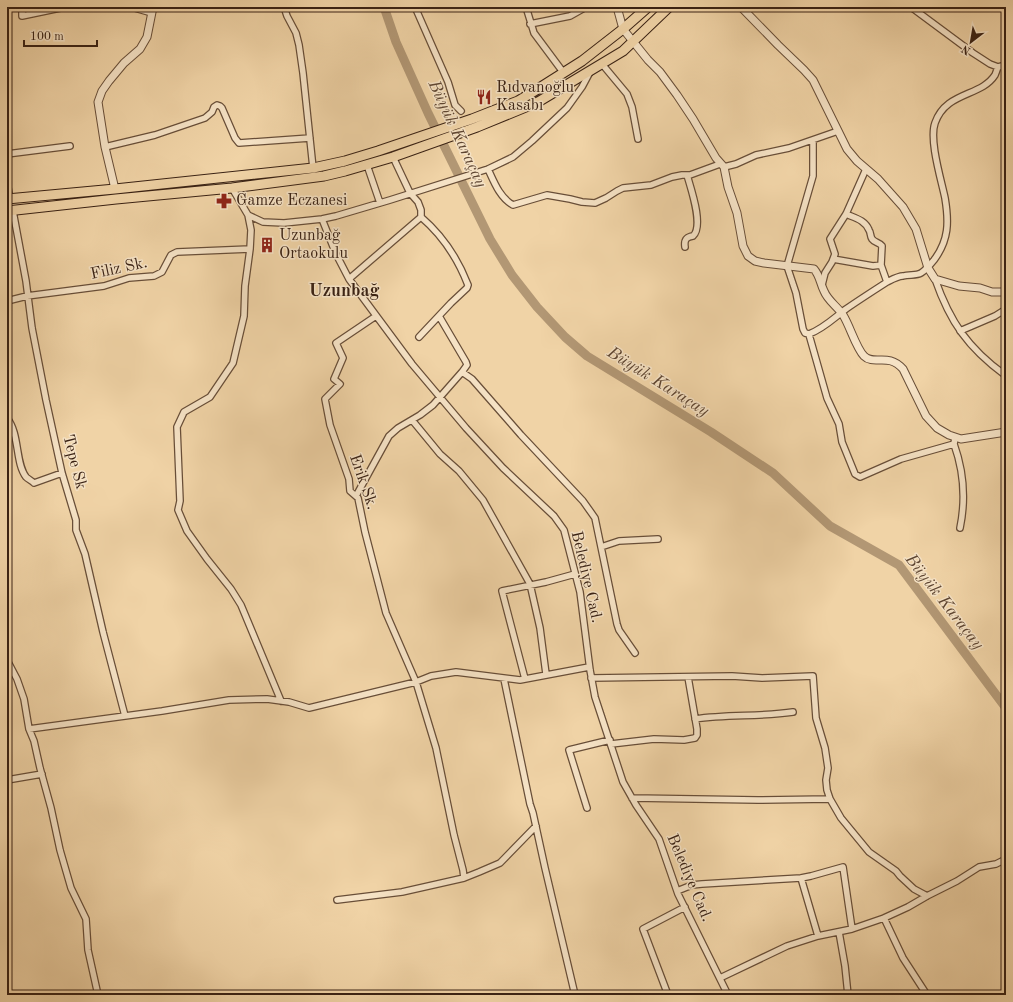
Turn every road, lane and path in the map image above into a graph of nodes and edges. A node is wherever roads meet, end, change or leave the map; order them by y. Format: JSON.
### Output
{"nodes":[{"id":1,"x":22,"y":7,"type":"edge"},
{"id":2,"x":66,"y":7,"type":"edge"},
{"id":3,"x":131,"y":7,"type":"edge"},
{"id":4,"x":284,"y":7,"type":"edge"},
{"id":5,"x":415,"y":7,"type":"edge"},
{"id":6,"x":526,"y":7,"type":"edge"},
{"id":7,"x":586,"y":7,"type":"edge"},
{"id":8,"x":617,"y":7,"type":"edge"},
{"id":9,"x":648,"y":7,"type":"edge"},
{"id":10,"x":669,"y":7,"type":"edge"},
{"id":11,"x":740,"y":7,"type":"edge"},
{"id":12,"x":911,"y":7,"type":"edge"},
{"id":13,"x":153,"y":10,"type":"edge"},
{"id":14,"x":530,"y":24,"type":"junction"},
{"id":15,"x":623,"y":29,"type":"junction"},
{"id":16,"x":632,"y":42,"type":"junction"},
{"id":17,"x":602,"y":64,"type":"junction"},
{"id":18,"x":1006,"y":65,"type":"edge"},
{"id":19,"x":998,"y":67,"type":"junction"},
{"id":20,"x":592,"y":70,"type":"junction"},
{"id":21,"x":563,"y":72,"type":"junction"},
{"id":22,"x":461,"y":111,"type":"dead end"},
{"id":23,"x":838,"y":131,"type":"junction"},
{"id":24,"x":310,"y":138,"type":"junction"},
{"id":25,"x":638,"y":139,"type":"dead end"},
{"id":26,"x":813,"y":141,"type":"junction"},
{"id":27,"x":70,"y":146,"type":"dead end"},
{"id":28,"x":105,"y":147,"type":"junction"},
{"id":29,"x":7,"y":154,"type":"edge"},
{"id":30,"x":393,"y":157,"type":"junction"},
{"id":31,"x":367,"y":165,"type":"junction"},
{"id":32,"x":722,"y":166,"type":"junction"},
{"id":33,"x":312,"y":168,"type":"junction"},
{"id":34,"x":488,"y":169,"type":"junction"},
{"id":35,"x":866,"y":169,"type":"junction"},
{"id":36,"x":688,"y":175,"type":"junction"},
{"id":37,"x":7,"y":182,"type":"edge"},
{"id":38,"x":232,"y":188,"type":"junction"},
{"id":39,"x":115,"y":190,"type":"junction"},
{"id":40,"x":410,"y":193,"type":"junction"},
{"id":41,"x":9,"y":199,"type":"edge"},
{"id":42,"x":380,"y":203,"type":"junction"},
{"id":43,"x":10,"y":211,"type":"edge"},
{"id":44,"x":846,"y":214,"type":"junction"},
{"id":45,"x":248,"y":215,"type":"junction"},
{"id":46,"x":421,"y":217,"type":"junction"},
{"id":47,"x":322,"y":219,"type":"junction"},
{"id":48,"x":685,"y":247,"type":"dead end"},
{"id":49,"x":250,"y":249,"type":"junction"},
{"id":50,"x":833,"y":259,"type":"junction"},
{"id":51,"x":787,"y":266,"type":"junction"},
{"id":52,"x":881,"y":266,"type":"junction"},
{"id":53,"x":928,"y":268,"type":"junction"},
{"id":54,"x":349,"y":279,"type":"junction"},
{"id":55,"x":935,"y":279,"type":"junction"},
{"id":56,"x":887,"y":282,"type":"junction"},
{"id":57,"x":822,"y":285,"type":"junction"},
{"id":58,"x":1006,"y":292,"type":"edge"},
{"id":59,"x":27,"y":296,"type":"junction"},
{"id":60,"x":7,"y":301,"type":"edge"},
{"id":61,"x":1006,"y":309,"type":"edge"},
{"id":62,"x":842,"y":313,"type":"junction"},
{"id":63,"x":376,"y":316,"type":"junction"},
{"id":64,"x":439,"y":316,"type":"junction"},
{"id":65,"x":960,"y":331,"type":"junction"},
{"id":66,"x":809,"y":334,"type":"junction"},
{"id":67,"x":419,"y":338,"type":"dead end"},
{"id":68,"x":462,"y":372,"type":"junction"},
{"id":69,"x":1006,"y":379,"type":"edge"},
{"id":70,"x":440,"y":397,"type":"junction"},
{"id":71,"x":7,"y":418,"type":"edge"},
{"id":72,"x":412,"y":420,"type":"junction"},
{"id":73,"x":1006,"y":432,"type":"edge"},
{"id":74,"x":955,"y":441,"type":"junction"},
{"id":75,"x":62,"y":473,"type":"junction"},
{"id":76,"x":356,"y":496,"type":"junction"},
{"id":77,"x":960,"y":528,"type":"dead end"},
{"id":78,"x":658,"y":539,"type":"dead end"},
{"id":79,"x":601,"y":547,"type":"junction"},
{"id":80,"x":575,"y":574,"type":"junction"},
{"id":81,"x":530,"y":584,"type":"junction"},
{"id":82,"x":635,"y":653,"type":"dead end"},
{"id":83,"x":7,"y":660,"type":"edge"},
{"id":84,"x":589,"y":667,"type":"junction"},
{"id":85,"x":546,"y":674,"type":"junction"},
{"id":86,"x":688,"y":676,"type":"junction"},
{"id":87,"x":591,"y":678,"type":"junction"},
{"id":88,"x":504,"y":679,"type":"junction"},
{"id":89,"x":525,"y":679,"type":"junction"},
{"id":90,"x":416,"y":682,"type":"junction"},
{"id":91,"x":281,"y":701,"type":"junction"},
{"id":92,"x":793,"y":712,"type":"dead end"},
{"id":93,"x":125,"y":716,"type":"junction"},
{"id":94,"x":695,"y":719,"type":"junction"},
{"id":95,"x":29,"y":729,"type":"junction"},
{"id":96,"x":610,"y":742,"type":"junction"},
{"id":97,"x":42,"y":774,"type":"junction"},
{"id":98,"x":7,"y":780,"type":"edge"},
{"id":99,"x":632,"y":798,"type":"junction"},
{"id":100,"x":830,"y":799,"type":"junction"},
{"id":101,"x":587,"y":808,"type":"dead end"},
{"id":102,"x":536,"y":826,"type":"junction"},
{"id":103,"x":1006,"y":859,"type":"edge"},
{"id":104,"x":464,"y":878,"type":"junction"},
{"id":105,"x":801,"y":878,"type":"junction"},
{"id":106,"x":677,"y":891,"type":"junction"},
{"id":107,"x":927,"y":896,"type":"junction"},
{"id":108,"x":337,"y":900,"type":"dead end"},
{"id":109,"x":685,"y":907,"type":"junction"},
{"id":110,"x":884,"y":918,"type":"junction"},
{"id":111,"x":852,"y":929,"type":"junction"},
{"id":112,"x":839,"y":932,"type":"junction"},
{"id":113,"x":818,"y":936,"type":"junction"},
{"id":114,"x":720,"y":978,"type":"junction"},
{"id":115,"x":98,"y":995,"type":"edge"},
{"id":116,"x":575,"y":995,"type":"edge"},
{"id":117,"x":668,"y":995,"type":"edge"},
{"id":118,"x":728,"y":995,"type":"edge"},
{"id":119,"x":848,"y":995,"type":"edge"},
{"id":120,"x":927,"y":995,"type":"edge"}],
"edges":[{"from":1,"to":2,"type":"street"},
{"from":3,"to":13,"type":"street"},
{"from":4,"to":24,"type":"street"},
{"from":5,"to":22,"type":"street"},
{"from":6,"to":14,"type":"street"},
{"from":7,"to":14,"type":"street"},
{"from":8,"to":15,"type":"street"},
{"from":9,"to":15,"type":"highway"},
{"from":10,"to":16,"type":"highway"},
{"from":11,"to":23,"type":"street"},
{"from":12,"to":19,"type":"street"},
{"from":13,"to":28,"type":"street"},
{"from":14,"to":21,"type":"street"},
{"from":15,"to":16,"type":"street"},
{"from":15,"to":21,"type":"highway"},
{"from":16,"to":17,"type":"highway"},
{"from":16,"to":32,"type":"street"},
{"from":17,"to":20,"type":"highway"},
{"from":17,"to":25,"type":"street"},
{"from":18,"to":19,"type":"street"},
{"from":19,"to":53,"type":"street"},
{"from":20,"to":30,"type":"highway"},
{"from":20,"to":34,"type":"street"},
{"from":21,"to":33,"type":"highway"},
{"from":23,"to":26,"type":"street"},
{"from":23,"to":35,"type":"street"},
{"from":24,"to":28,"type":"street"},
{"from":24,"to":33,"type":"street"},
{"from":26,"to":32,"type":"street"},
{"from":26,"to":51,"type":"street"},
{"from":27,"to":29,"type":"street"},
{"from":28,"to":39,"type":"street"},
{"from":30,"to":31,"type":"highway"},
{"from":30,"to":40,"type":"street"},
{"from":31,"to":38,"type":"highway"},
{"from":31,"to":42,"type":"street"},
{"from":32,"to":36,"type":"street"},
{"from":32,"to":51,"type":"street"},
{"from":33,"to":39,"type":"highway"},
{"from":34,"to":36,"type":"street"},
{"from":34,"to":40,"type":"street"},
{"from":35,"to":44,"type":"street"},
{"from":35,"to":53,"type":"street"},
{"from":36,"to":48,"type":"street"},
{"from":37,"to":41,"type":"street"},
{"from":38,"to":43,"type":"highway"},
{"from":38,"to":45,"type":"street"},
{"from":39,"to":41,"type":"highway"},
{"from":40,"to":42,"type":"street"},
{"from":40,"to":46,"type":"street"},
{"from":42,"to":47,"type":"street"},
{"from":43,"to":59,"type":"street","name":"Tepe Sk"},
{"from":44,"to":50,"type":"street"},
{"from":44,"to":52,"type":"street"},
{"from":45,"to":47,"type":"street"},
{"from":45,"to":49,"type":"street"},
{"from":46,"to":54,"type":"street"},
{"from":46,"to":64,"type":"street"},
{"from":47,"to":54,"type":"street","name":"Belediye Cad."},
{"from":49,"to":59,"type":"street","name":"Filiz Sk."},
{"from":49,"to":91,"type":"street"},
{"from":50,"to":52,"type":"street"},
{"from":50,"to":57,"type":"street"},
{"from":51,"to":57,"type":"street"},
{"from":51,"to":66,"type":"street"},
{"from":52,"to":56,"type":"street"},
{"from":53,"to":55,"type":"street"},
{"from":53,"to":56,"type":"street"},
{"from":54,"to":63,"type":"street","name":"Belediye Cad."},
{"from":55,"to":58,"type":"street"},
{"from":55,"to":65,"type":"street"},
{"from":56,"to":62,"type":"street"},
{"from":57,"to":62,"type":"street"},
{"from":59,"to":60,"type":"street","name":"Filiz Sk."},
{"from":59,"to":75,"type":"street","name":"Tepe Sk"},
{"from":61,"to":65,"type":"street"},
{"from":62,"to":66,"type":"street"},
{"from":62,"to":74,"type":"street"},
{"from":63,"to":70,"type":"street","name":"Belediye Cad."},
{"from":63,"to":76,"type":"street","name":"Erik Sk."},
{"from":64,"to":67,"type":"street"},
{"from":64,"to":68,"type":"street"},
{"from":65,"to":69,"type":"street"},
{"from":66,"to":74,"type":"street"},
{"from":68,"to":70,"type":"street"},
{"from":68,"to":79,"type":"street"},
{"from":70,"to":72,"type":"street"},
{"from":70,"to":80,"type":"street","name":"Belediye Cad."},
{"from":71,"to":75,"type":"street"},
{"from":72,"to":76,"type":"street"},
{"from":72,"to":81,"type":"street"},
{"from":73,"to":74,"type":"street"},
{"from":74,"to":77,"type":"street"},
{"from":75,"to":93,"type":"street","name":"Tepe Sk"},
{"from":76,"to":90,"type":"street","name":"Erik Sk."},
{"from":78,"to":79,"type":"street"},
{"from":79,"to":82,"type":"street"},
{"from":80,"to":81,"type":"street"},
{"from":80,"to":84,"type":"street","name":"Belediye Cad."},
{"from":81,"to":85,"type":"street"},
{"from":81,"to":89,"type":"street"},
{"from":83,"to":95,"type":"street"},
{"from":84,"to":85,"type":"street"},
{"from":84,"to":87,"type":"street","name":"Belediye Cad."},
{"from":85,"to":89,"type":"street"},
{"from":86,"to":87,"type":"street"},
{"from":86,"to":94,"type":"street"},
{"from":86,"to":100,"type":"street"},
{"from":87,"to":96,"type":"street","name":"Belediye Cad."},
{"from":88,"to":89,"type":"street"},
{"from":88,"to":90,"type":"street"},
{"from":88,"to":102,"type":"street"},
{"from":90,"to":91,"type":"street"},
{"from":90,"to":104,"type":"street","name":"Erik Sk."},
{"from":91,"to":93,"type":"street"},
{"from":92,"to":94,"type":"street"},
{"from":93,"to":95,"type":"street"},
{"from":94,"to":96,"type":"street"},
{"from":95,"to":97,"type":"street"},
{"from":96,"to":99,"type":"street","name":"Belediye Cad."},
{"from":96,"to":101,"type":"street"},
{"from":97,"to":98,"type":"street"},
{"from":97,"to":115,"type":"street"},
{"from":99,"to":100,"type":"street"},
{"from":99,"to":106,"type":"street","name":"Belediye Cad."},
{"from":100,"to":107,"type":"street"},
{"from":102,"to":104,"type":"street"},
{"from":102,"to":116,"type":"street"},
{"from":103,"to":107,"type":"street"},
{"from":104,"to":108,"type":"street"},
{"from":105,"to":106,"type":"street"},
{"from":105,"to":111,"type":"street"},
{"from":105,"to":113,"type":"street"},
{"from":106,"to":109,"type":"street","name":"Belediye Cad."},
{"from":107,"to":110,"type":"street"},
{"from":109,"to":114,"type":"street","name":"Belediye Cad."},
{"from":109,"to":117,"type":"street"},
{"from":110,"to":111,"type":"street"},
{"from":110,"to":120,"type":"street"},
{"from":111,"to":112,"type":"street"},
{"from":112,"to":113,"type":"street"},
{"from":112,"to":119,"type":"street"},
{"from":113,"to":114,"type":"street"},
{"from":114,"to":118,"type":"street","name":"Belediye Cad."}]}
